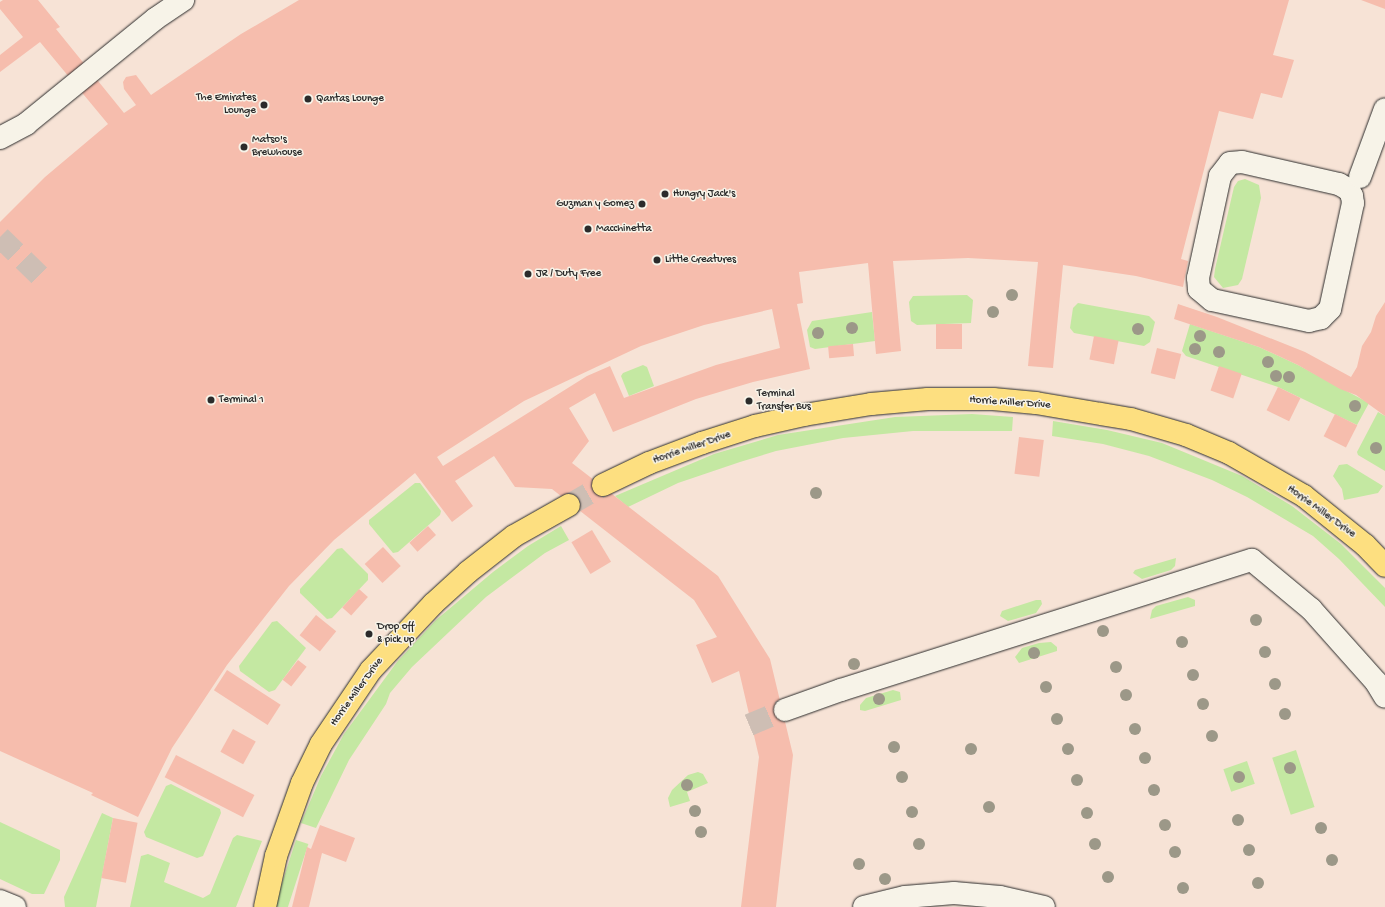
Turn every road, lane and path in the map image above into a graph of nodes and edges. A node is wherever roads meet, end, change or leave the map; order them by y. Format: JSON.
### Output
{"nodes":[{"id":1,"x":183,"y":0,"type":"edge"},
{"id":2,"x":1385,"y":108,"type":"edge"},
{"id":3,"x":0,"y":138,"type":"edge"},
{"id":4,"x":1360,"y":177,"type":"junction"},
{"id":5,"x":1339,"y":184,"type":"junction"},
{"id":6,"x":1353,"y":203,"type":"junction"},
{"id":7,"x":604,"y":485,"type":"tunnel mouth"},
{"id":8,"x":569,"y":505,"type":"tunnel mouth"},
{"id":9,"x":1385,"y":566,"type":"edge"},
{"id":10,"x":1385,"y":696,"type":"edge"},
{"id":11,"x":785,"y":710,"type":"tunnel mouth"},
{"id":12,"x":0,"y":901,"type":"edge"},
{"id":13,"x":15,"y":907,"type":"edge"},
{"id":14,"x":265,"y":907,"type":"edge"},
{"id":15,"x":864,"y":907,"type":"edge"},
{"id":16,"x":1044,"y":907,"type":"edge"}],
"edges":[{"from":1,"to":3,"type":"street"},
{"from":2,"to":4,"type":"street"},
{"from":4,"to":5,"type":"street"},
{"from":4,"to":6,"type":"street"},
{"from":5,"to":6,"type":"street"},
{"from":5,"to":6,"type":"street"},
{"from":7,"to":9,"type":"main road","name":"Horrie Miller Drive"},
{"from":8,"to":14,"type":"main road","name":"Horrie Miller Drive"},
{"from":10,"to":11,"type":"street"},
{"from":12,"to":13,"type":"street"},
{"from":15,"to":16,"type":"street"}]}
